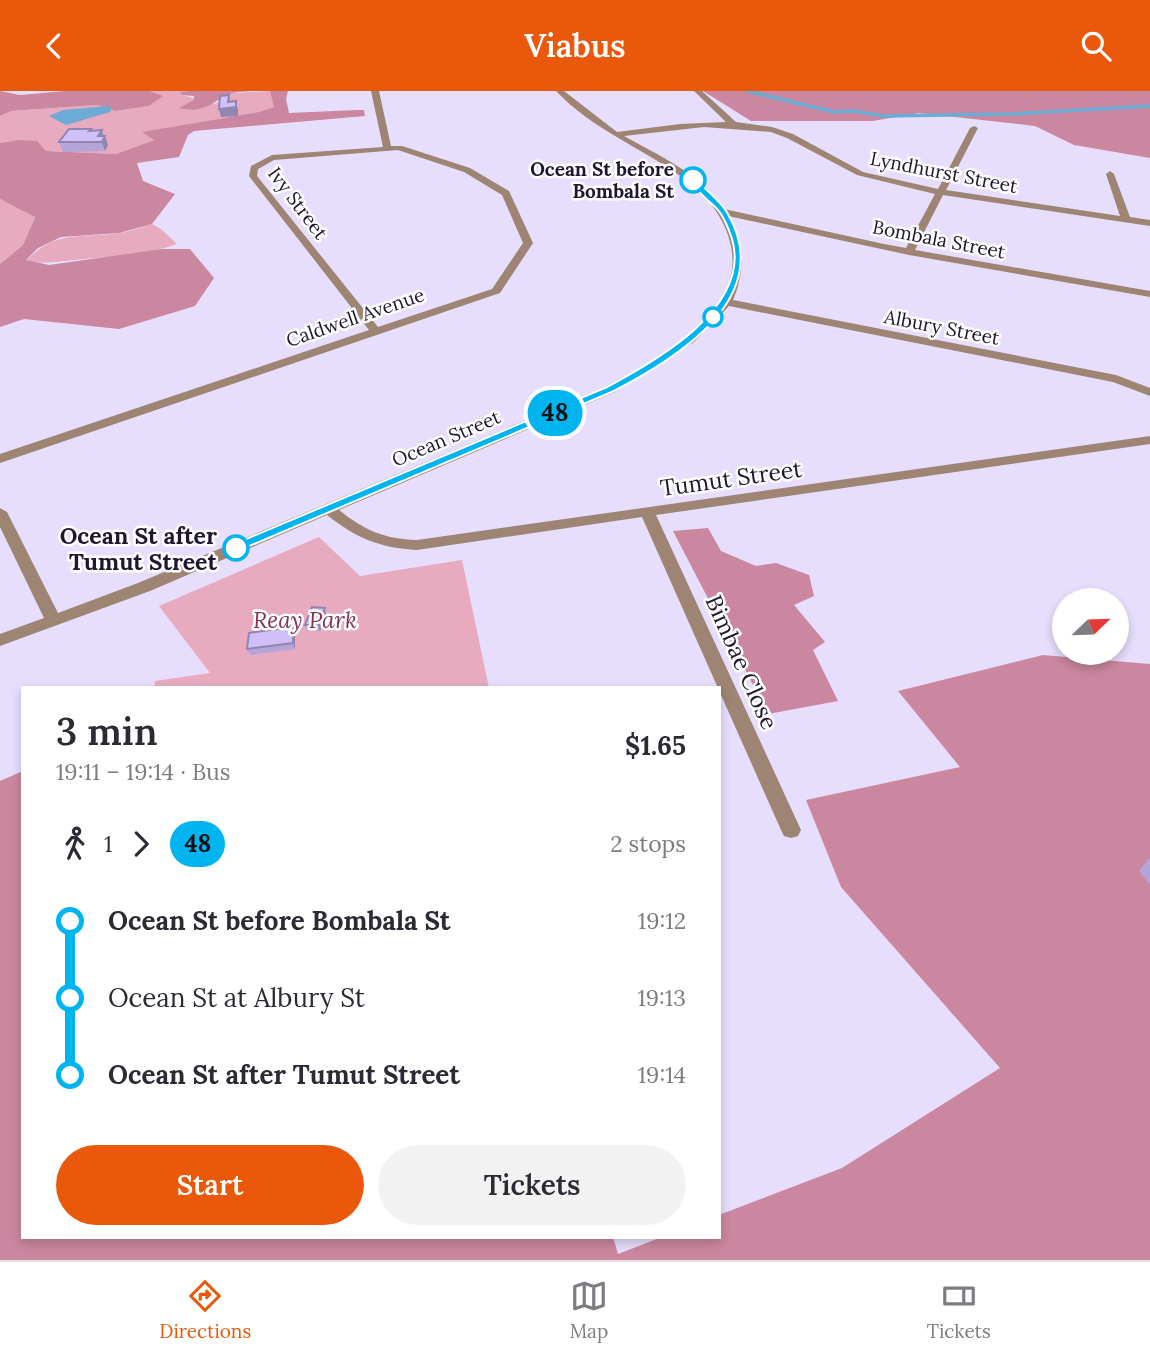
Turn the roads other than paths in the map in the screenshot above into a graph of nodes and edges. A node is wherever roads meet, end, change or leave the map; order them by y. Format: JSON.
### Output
{"nodes":[{"id":1,"x":375,"y":91,"type":"edge"},
{"id":2,"x":560,"y":91,"type":"edge"},
{"id":3,"x":698,"y":91,"type":"edge"},
{"id":4,"x":733,"y":124,"type":"junction"},
{"id":5,"x":974,"y":128,"type":"dead end"},
{"id":6,"x":616,"y":135,"type":"junction"},
{"id":7,"x":387,"y":147,"type":"junction"},
{"id":8,"x":1110,"y":174,"type":"dead end"},
{"id":9,"x":940,"y":192,"type":"junction"},
{"id":10,"x":724,"y":212,"type":"junction"},
{"id":11,"x":1126,"y":220,"type":"junction"},
{"id":12,"x":1150,"y":223,"type":"edge"},
{"id":13,"x":909,"y":252,"type":"junction"},
{"id":14,"x":1150,"y":294,"type":"edge"},
{"id":15,"x":726,"y":302,"type":"junction"},
{"id":16,"x":376,"y":332,"type":"junction"},
{"id":17,"x":1150,"y":393,"type":"edge"},
{"id":18,"x":1150,"y":440,"type":"edge"},
{"id":19,"x":0,"y":459,"type":"edge"},
{"id":20,"x":328,"y":509,"type":"junction"},
{"id":21,"x":0,"y":512,"type":"edge"},
{"id":22,"x":648,"y":514,"type":"junction"},
{"id":23,"x":54,"y":621,"type":"junction"},
{"id":24,"x":0,"y":640,"type":"edge"},
{"id":25,"x":791,"y":831,"type":"dead end"}],
"edges":[{"from":1,"to":7,"type":"street"},
{"from":2,"to":6,"type":"street","name":"Ocean Street"},
{"from":3,"to":4,"type":"street"},
{"from":4,"to":6,"type":"street","name":"Lyndhurst Street"},
{"from":4,"to":9,"type":"street","name":"Lyndhurst Street"},
{"from":5,"to":9,"type":"street"},
{"from":6,"to":10,"type":"street","name":"Ocean Street"},
{"from":7,"to":16,"type":"street","name":"Ivy Street"},
{"from":7,"to":16,"type":"street","name":"Caldwell Avenue"},
{"from":8,"to":11,"type":"street"},
{"from":9,"to":11,"type":"street","name":"Lyndhurst Street"},
{"from":9,"to":13,"type":"street"},
{"from":10,"to":13,"type":"street","name":"Bombala Street"},
{"from":10,"to":15,"type":"street","name":"Ocean Street"},
{"from":11,"to":12,"type":"street","name":"Lyndhurst Street"},
{"from":13,"to":14,"type":"street","name":"Bombala Street"},
{"from":15,"to":17,"type":"street","name":"Albury Street"},
{"from":15,"to":20,"type":"street","name":"Ocean Street"},
{"from":16,"to":19,"type":"street","name":"Caldwell Avenue"},
{"from":18,"to":22,"type":"street","name":"Tumut Street"},
{"from":20,"to":22,"type":"street","name":"Tumut Street"},
{"from":20,"to":23,"type":"street","name":"Ocean Street"},
{"from":21,"to":23,"type":"street"},
{"from":22,"to":25,"type":"street","name":"Bimbae Close"},
{"from":23,"to":24,"type":"street","name":"Ocean Street"}]}
